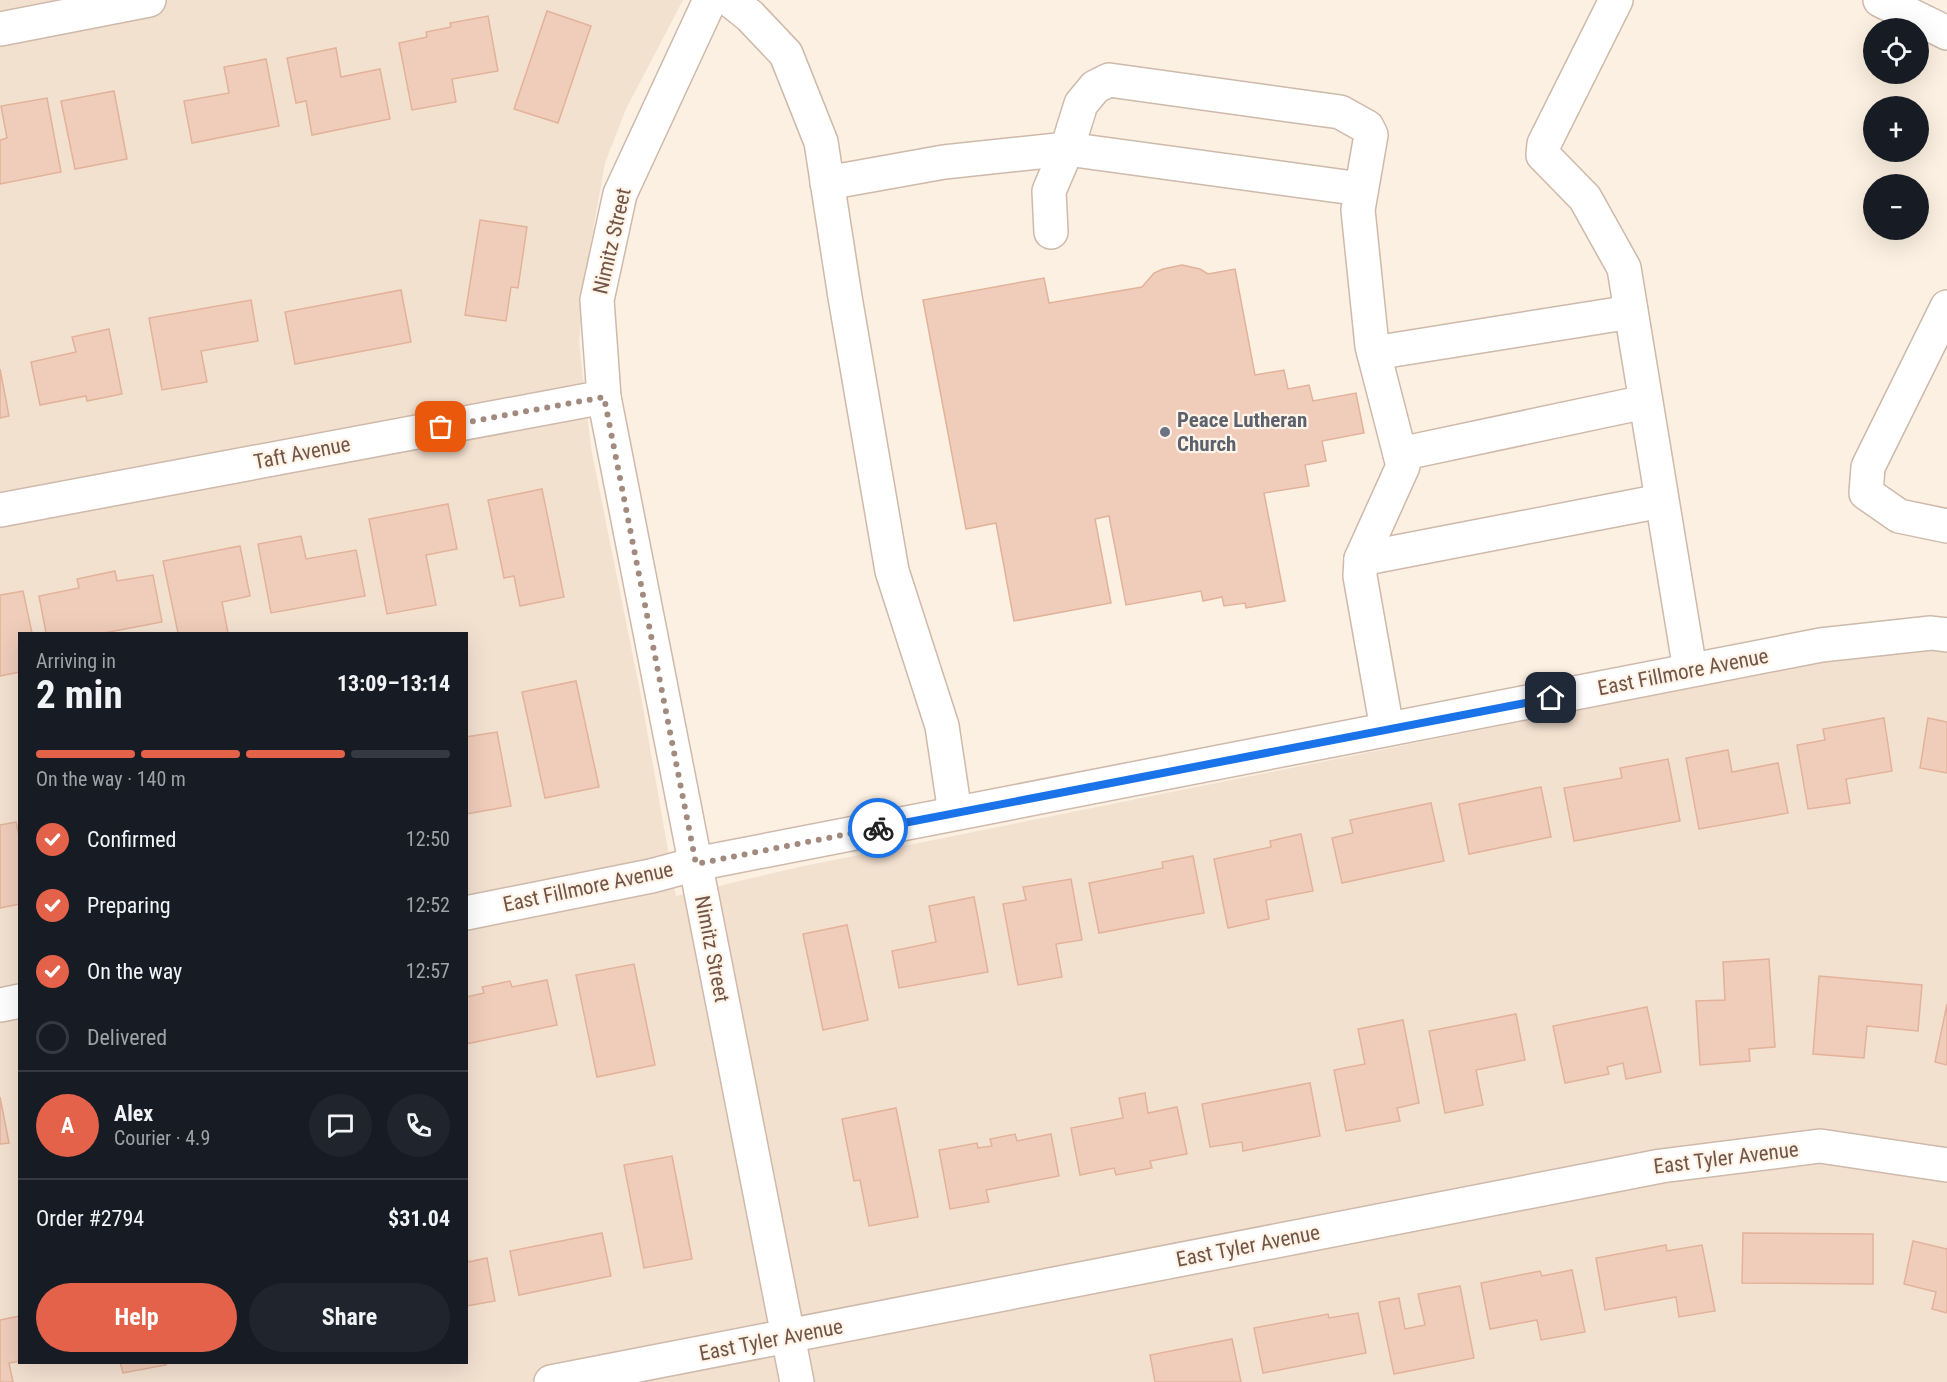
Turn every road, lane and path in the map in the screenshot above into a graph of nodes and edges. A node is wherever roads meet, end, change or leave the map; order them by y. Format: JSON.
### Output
{"nodes":[{"id":1,"x":149,"y":0,"type":"edge"},
{"id":2,"x":710,"y":0,"type":"edge"},
{"id":3,"x":730,"y":0,"type":"edge"},
{"id":4,"x":1616,"y":0,"type":"edge"},
{"id":5,"x":1880,"y":0,"type":"edge"},
{"id":6,"x":0,"y":29,"type":"edge"},
{"id":7,"x":1947,"y":33,"type":"edge"},
{"id":8,"x":1067,"y":149,"type":"junction"},
{"id":9,"x":828,"y":183,"type":"junction"},
{"id":10,"x":1361,"y":189,"type":"junction"},
{"id":11,"x":1052,"y":232,"type":"dead end"},
{"id":12,"x":1947,"y":307,"type":"edge"},
{"id":13,"x":1631,"y":312,"type":"junction"},
{"id":14,"x":1374,"y":353,"type":"junction"},
{"id":15,"x":604,"y":397,"type":"junction"},
{"id":16,"x":1645,"y":402,"type":"junction"},
{"id":17,"x":1400,"y":454,"type":"junction"},
{"id":18,"x":1661,"y":501,"type":"junction"},
{"id":19,"x":0,"y":510,"type":"edge"},
{"id":20,"x":1943,"y":517,"type":"edge"},
{"id":21,"x":1361,"y":559,"type":"junction"},
{"id":22,"x":1947,"y":635,"type":"edge"},
{"id":23,"x":1690,"y":670,"type":"junction"},
{"id":24,"x":1388,"y":729,"type":"junction"},
{"id":25,"x":955,"y":813,"type":"junction"},
{"id":26,"x":696,"y":864,"type":"junction"},
{"id":27,"x":468,"y":913,"type":"edge"},
{"id":28,"x":18,"y":1001,"type":"edge"},
{"id":29,"x":0,"y":1005,"type":"edge"},
{"id":30,"x":1947,"y":1165,"type":"edge"},
{"id":31,"x":787,"y":1337,"type":"junction"},
{"id":32,"x":551,"y":1382,"type":"edge"},
{"id":33,"x":797,"y":1382,"type":"edge"}],
"edges":[{"from":1,"to":6,"type":"street"},
{"from":2,"to":15,"type":"street","name":"Nimitz Street"},
{"from":3,"to":9,"type":"street"},
{"from":4,"to":13,"type":"street"},
{"from":5,"to":7,"type":"street"},
{"from":8,"to":9,"type":"street"},
{"from":8,"to":10,"type":"street"},
{"from":8,"to":10,"type":"street"},
{"from":8,"to":11,"type":"street"},
{"from":9,"to":25,"type":"street"},
{"from":10,"to":14,"type":"street"},
{"from":12,"to":20,"type":"street"},
{"from":13,"to":14,"type":"street"},
{"from":13,"to":16,"type":"street"},
{"from":14,"to":17,"type":"street"},
{"from":15,"to":19,"type":"street","name":"Taft Avenue"},
{"from":15,"to":26,"type":"street","name":"Nimitz Street"},
{"from":16,"to":17,"type":"street"},
{"from":16,"to":18,"type":"street"},
{"from":17,"to":21,"type":"street"},
{"from":18,"to":21,"type":"street"},
{"from":18,"to":23,"type":"street"},
{"from":21,"to":24,"type":"street"},
{"from":22,"to":23,"type":"street","name":"East Fillmore Avenue"},
{"from":23,"to":24,"type":"street","name":"East Fillmore Avenue"},
{"from":24,"to":25,"type":"street","name":"East Fillmore Avenue"},
{"from":25,"to":26,"type":"street","name":"East Fillmore Avenue"},
{"from":26,"to":27,"type":"street","name":"East Fillmore Avenue"},
{"from":26,"to":31,"type":"street","name":"Nimitz Street"},
{"from":28,"to":29,"type":"street"},
{"from":30,"to":31,"type":"street","name":"East Tyler Avenue"},
{"from":31,"to":32,"type":"street","name":"East Tyler Avenue"},
{"from":31,"to":33,"type":"street","name":"Nimitz Street"}]}
